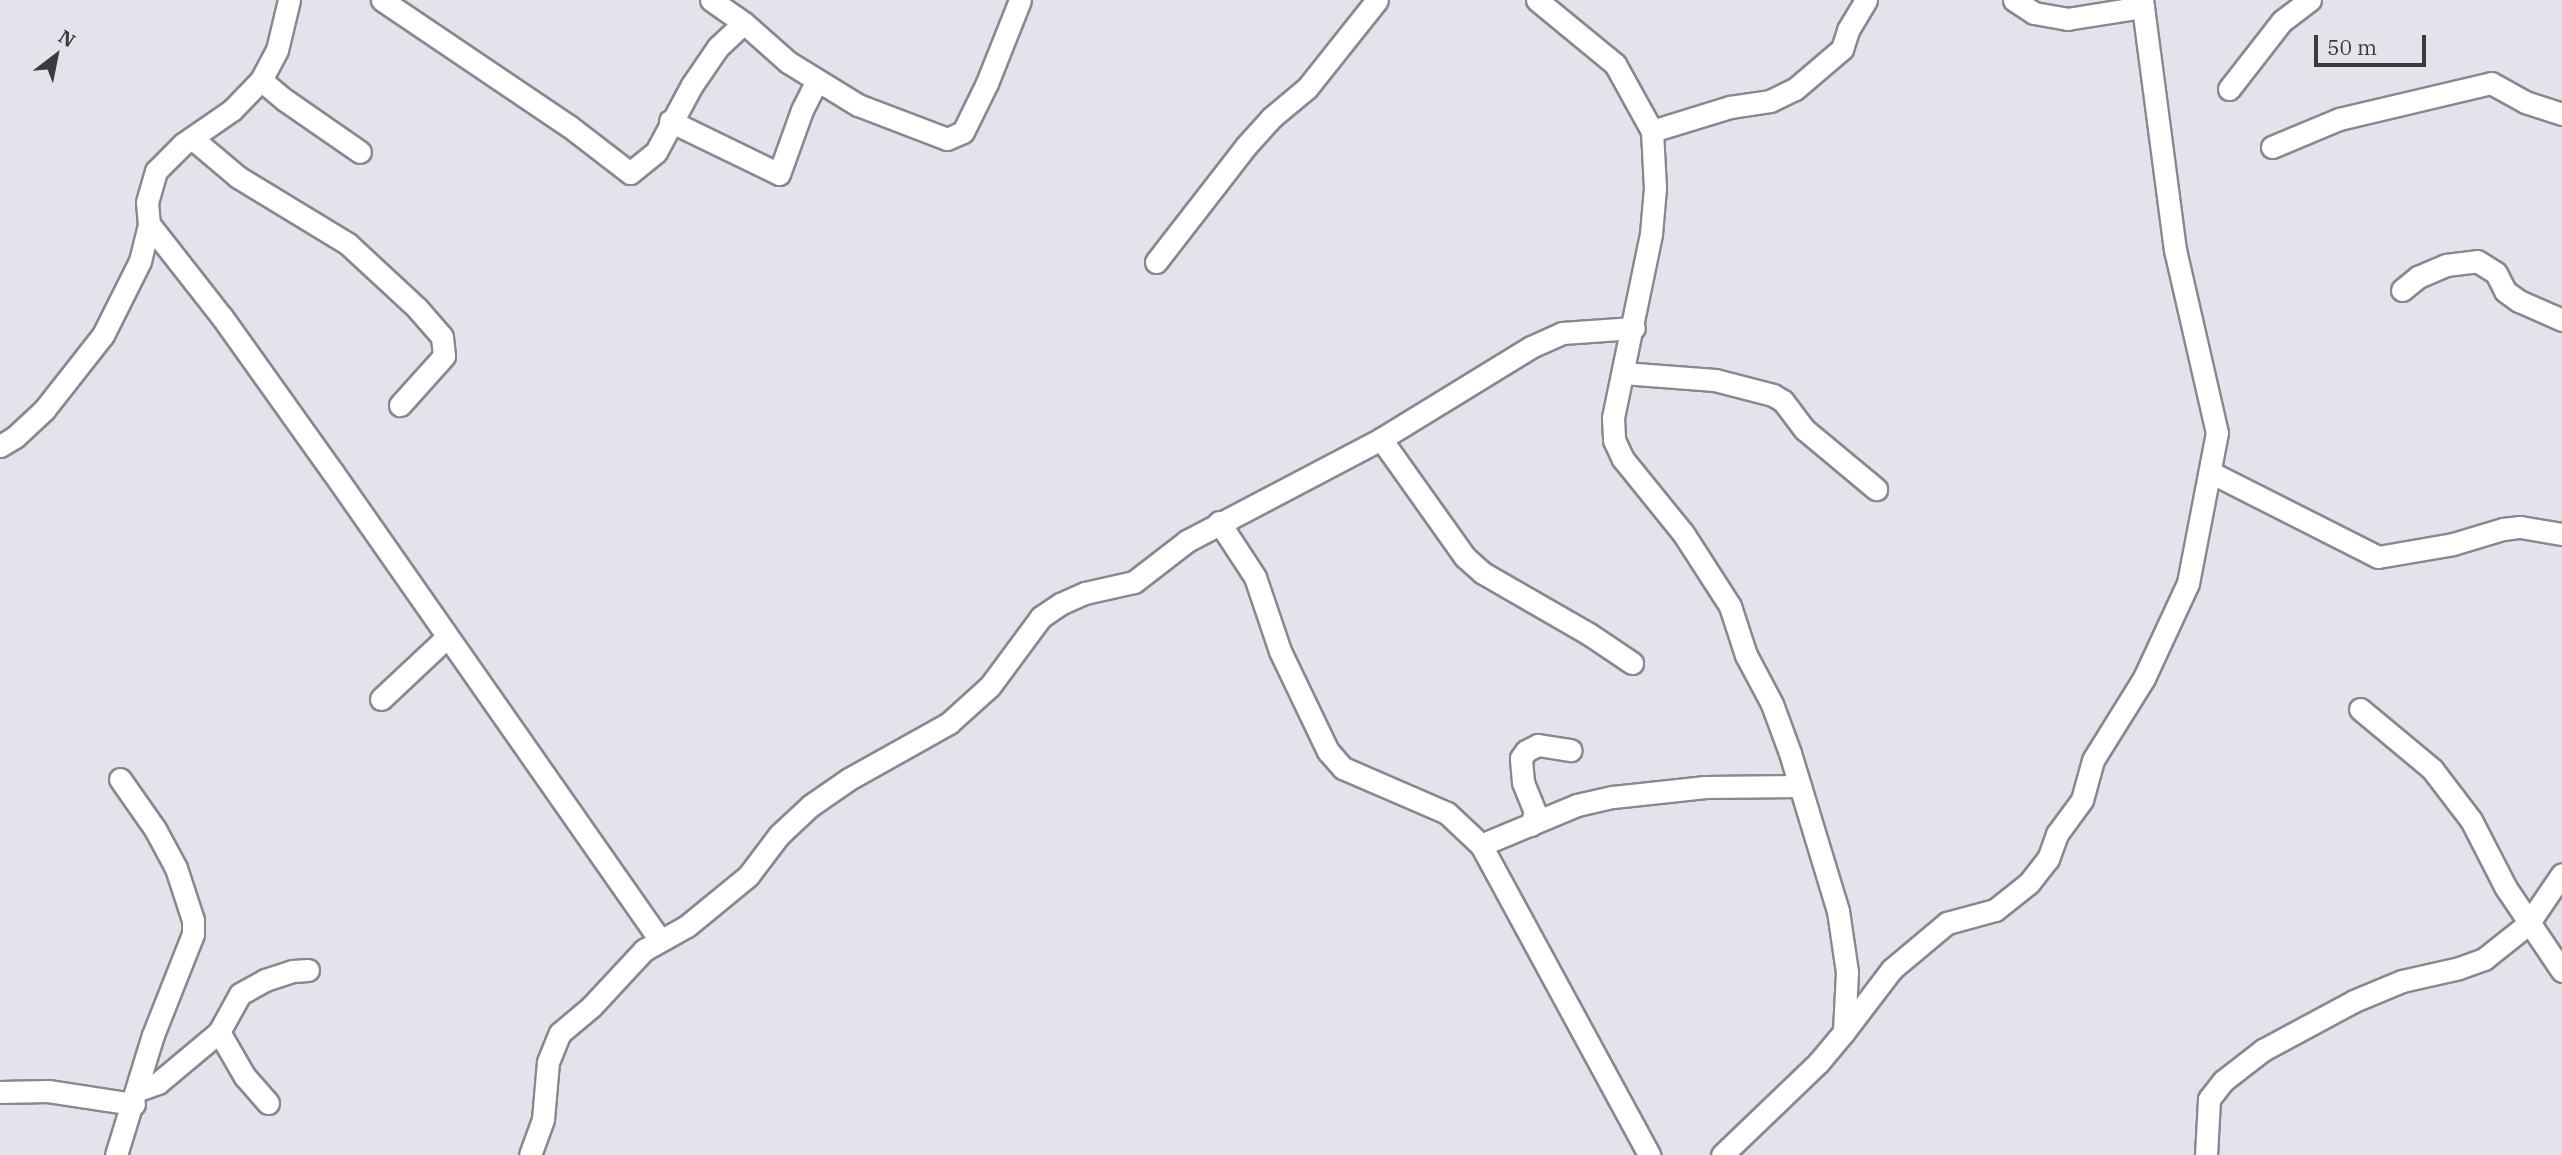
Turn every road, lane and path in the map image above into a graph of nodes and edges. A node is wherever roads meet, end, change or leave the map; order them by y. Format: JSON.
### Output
{"nodes":[{"id":1,"x":289,"y":0,"type":"edge"},
{"id":2,"x":382,"y":0,"type":"edge"},
{"id":3,"x":711,"y":0,"type":"edge"},
{"id":4,"x":1020,"y":0,"type":"edge"},
{"id":5,"x":1377,"y":0,"type":"edge"},
{"id":6,"x":1537,"y":0,"type":"edge"},
{"id":7,"x":1866,"y":0,"type":"edge"},
{"id":8,"x":2014,"y":0,"type":"edge"},
{"id":9,"x":2310,"y":0,"type":"edge"},
{"id":10,"x":2142,"y":3,"type":"edge"},
{"id":11,"x":744,"y":23,"type":"junction"},
{"id":12,"x":261,"y":80,"type":"junction"},
{"id":13,"x":817,"y":81,"type":"junction"},
{"id":14,"x":2229,"y":89,"type":"dead end"},
{"id":15,"x":2562,"y":114,"type":"edge"},
{"id":16,"x":670,"y":121,"type":"junction"},
{"id":17,"x":1651,"y":131,"type":"junction"},
{"id":18,"x":192,"y":139,"type":"junction"},
{"id":19,"x":2272,"y":147,"type":"dead end"},
{"id":20,"x":360,"y":152,"type":"dead end"},
{"id":21,"x":149,"y":224,"type":"junction"},
{"id":22,"x":1156,"y":262,"type":"dead end"},
{"id":23,"x":2402,"y":290,"type":"dead end"},
{"id":24,"x":2562,"y":320,"type":"edge"},
{"id":25,"x":1634,"y":328,"type":"junction"},
{"id":26,"x":1623,"y":373,"type":"junction"},
{"id":27,"x":400,"y":405,"type":"dead end"},
{"id":28,"x":1381,"y":439,"type":"junction"},
{"id":29,"x":0,"y":446,"type":"edge"},
{"id":30,"x":2210,"y":472,"type":"junction"},
{"id":31,"x":1876,"y":489,"type":"dead end"},
{"id":32,"x":1219,"y":522,"type":"junction"},
{"id":33,"x":2562,"y":534,"type":"edge"},
{"id":34,"x":446,"y":638,"type":"junction"},
{"id":35,"x":1632,"y":663,"type":"dead end"},
{"id":36,"x":382,"y":699,"type":"dead end"},
{"id":37,"x":2360,"y":709,"type":"dead end"},
{"id":38,"x":1571,"y":750,"type":"dead end"},
{"id":39,"x":120,"y":779,"type":"dead end"},
{"id":40,"x":1800,"y":786,"type":"junction"},
{"id":41,"x":1531,"y":825,"type":"junction"},
{"id":42,"x":1481,"y":845,"type":"junction"},
{"id":43,"x":2562,"y":874,"type":"edge"},
{"id":44,"x":2528,"y":924,"type":"junction"},
{"id":45,"x":660,"y":940,"type":"junction"},
{"id":46,"x":308,"y":970,"type":"dead end"},
{"id":47,"x":2562,"y":971,"type":"edge"},
{"id":48,"x":219,"y":1031,"type":"junction"},
{"id":49,"x":1844,"y":1032,"type":"junction"},
{"id":50,"x":0,"y":1093,"type":"edge"},
{"id":51,"x":136,"y":1097,"type":"junction"},
{"id":52,"x":268,"y":1103,"type":"dead end"},
{"id":53,"x":116,"y":1155,"type":"edge"},
{"id":54,"x":530,"y":1155,"type":"edge"},
{"id":55,"x":1649,"y":1155,"type":"edge"},
{"id":56,"x":1722,"y":1155,"type":"edge"},
{"id":57,"x":2206,"y":1155,"type":"edge"}],
"edges":[{"from":1,"to":12,"type":"street"},
{"from":2,"to":16,"type":"street"},
{"from":3,"to":11,"type":"street"},
{"from":4,"to":13,"type":"street"},
{"from":5,"to":22,"type":"street"},
{"from":6,"to":17,"type":"street"},
{"from":7,"to":17,"type":"street"},
{"from":8,"to":10,"type":"street"},
{"from":9,"to":14,"type":"street"},
{"from":10,"to":30,"type":"street"},
{"from":11,"to":13,"type":"street"},
{"from":11,"to":16,"type":"street"},
{"from":12,"to":18,"type":"street"},
{"from":12,"to":20,"type":"street"},
{"from":13,"to":16,"type":"street"},
{"from":15,"to":19,"type":"street"},
{"from":17,"to":25,"type":"street"},
{"from":18,"to":21,"type":"street"},
{"from":18,"to":27,"type":"street"},
{"from":21,"to":29,"type":"street"},
{"from":21,"to":34,"type":"street"},
{"from":23,"to":24,"type":"street"},
{"from":25,"to":26,"type":"street"},
{"from":25,"to":28,"type":"street"},
{"from":26,"to":31,"type":"street"},
{"from":26,"to":40,"type":"street"},
{"from":28,"to":32,"type":"street"},
{"from":28,"to":35,"type":"street"},
{"from":30,"to":33,"type":"street"},
{"from":30,"to":49,"type":"street"},
{"from":32,"to":42,"type":"street"},
{"from":32,"to":45,"type":"street"},
{"from":34,"to":36,"type":"street"},
{"from":34,"to":45,"type":"street"},
{"from":37,"to":44,"type":"street"},
{"from":38,"to":41,"type":"street"},
{"from":39,"to":51,"type":"street"},
{"from":40,"to":41,"type":"street"},
{"from":40,"to":49,"type":"street"},
{"from":41,"to":42,"type":"street"},
{"from":42,"to":55,"type":"street"},
{"from":43,"to":44,"type":"street"},
{"from":44,"to":47,"type":"street"},
{"from":44,"to":57,"type":"street"},
{"from":45,"to":54,"type":"street"},
{"from":46,"to":48,"type":"street"},
{"from":48,"to":51,"type":"street"},
{"from":48,"to":52,"type":"street"},
{"from":49,"to":56,"type":"street"},
{"from":50,"to":51,"type":"street"},
{"from":51,"to":53,"type":"street"}]}
